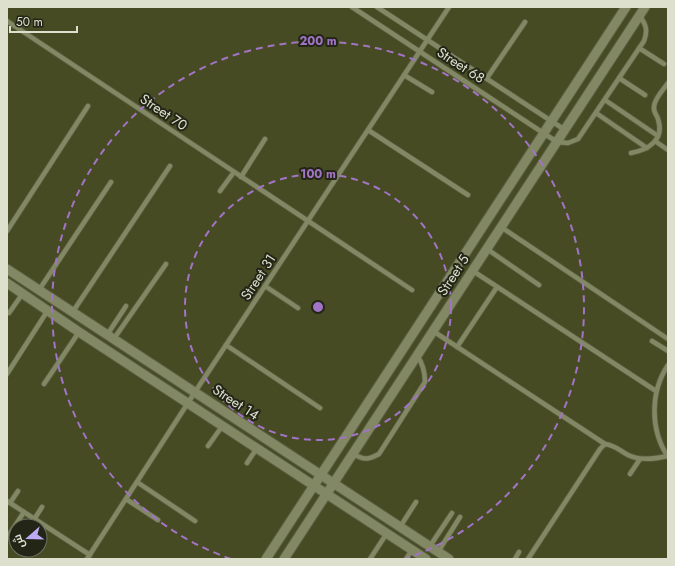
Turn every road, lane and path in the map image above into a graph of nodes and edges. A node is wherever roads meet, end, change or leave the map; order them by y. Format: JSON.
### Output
{"nodes":[{"id":1,"x":352,"y":7,"type":"edge"},
{"id":2,"x":377,"y":7,"type":"edge"},
{"id":3,"x":449,"y":7,"type":"edge"},
{"id":4,"x":626,"y":7,"type":"edge"},
{"id":5,"x":645,"y":7,"type":"edge"},
{"id":6,"x":640,"y":16,"type":"junction"},
{"id":7,"x":7,"y":21,"type":"edge"},
{"id":8,"x":525,"y":22,"type":"dead end"},
{"id":9,"x":427,"y":40,"type":"junction"},
{"id":10,"x":639,"y":48,"type":"junction"},
{"id":11,"x":420,"y":51,"type":"junction"},
{"id":12,"x":664,"y":64,"type":"dead end"},
{"id":13,"x":404,"y":75,"type":"junction"},
{"id":14,"x":486,"y":78,"type":"junction"},
{"id":15,"x":619,"y":78,"type":"junction"},
{"id":16,"x":668,"y":83,"type":"edge"},
{"id":17,"x":432,"y":92,"type":"dead end"},
{"id":18,"x":645,"y":95,"type":"dead end"},
{"id":19,"x":604,"y":100,"type":"junction"},
{"id":20,"x":88,"y":106,"type":"dead end"},
{"id":21,"x":596,"y":113,"type":"junction"},
{"id":22,"x":552,"y":121,"type":"junction"},
{"id":23,"x":368,"y":130,"type":"junction"},
{"id":24,"x":565,"y":130,"type":"junction"},
{"id":25,"x":544,"y":133,"type":"junction"},
{"id":26,"x":658,"y":136,"type":"junction"},
{"id":27,"x":265,"y":139,"type":"dead end"},
{"id":28,"x":557,"y":142,"type":"junction"},
{"id":29,"x":655,"y":142,"type":"junction"},
{"id":30,"x":647,"y":148,"type":"junction"},
{"id":31,"x":668,"y":150,"type":"edge"},
{"id":32,"x":631,"y":153,"type":"dead end"},
{"id":33,"x":170,"y":166,"type":"dead end"},
{"id":34,"x":234,"y":172,"type":"junction"},
{"id":35,"x":241,"y":177,"type":"junction"},
{"id":36,"x":111,"y":182,"type":"dead end"},
{"id":37,"x":220,"y":191,"type":"dead end"},
{"id":38,"x":468,"y":195,"type":"dead end"},
{"id":39,"x":308,"y":221,"type":"junction"},
{"id":40,"x":501,"y":227,"type":"junction"},
{"id":41,"x":7,"y":231,"type":"edge"},
{"id":42,"x":487,"y":249,"type":"junction"},
{"id":43,"x":166,"y":264,"type":"dead end"},
{"id":44,"x":7,"y":269,"type":"edge"},
{"id":45,"x":473,"y":271,"type":"junction"},
{"id":46,"x":7,"y":282,"type":"edge"},
{"id":47,"x":539,"y":285,"type":"dead end"},
{"id":48,"x":265,"y":286,"type":"junction"},
{"id":49,"x":497,"y":287,"type":"junction"},
{"id":50,"x":38,"y":290,"type":"junction"},
{"id":51,"x":412,"y":290,"type":"dead end"},
{"id":52,"x":22,"y":293,"type":"junction"},
{"id":53,"x":126,"y":306,"type":"dead end"},
{"id":54,"x":298,"y":308,"type":"dead end"},
{"id":55,"x":48,"y":310,"type":"junction"},
{"id":56,"x":10,"y":313,"type":"dead end"},
{"id":57,"x":72,"y":313,"type":"junction"},
{"id":58,"x":433,"y":331,"type":"junction"},
{"id":59,"x":79,"y":332,"type":"junction"},
{"id":60,"x":110,"y":337,"type":"junction"},
{"id":61,"x":668,"y":339,"type":"edge"},
{"id":62,"x":652,"y":341,"type":"dead end"},
{"id":63,"x":226,"y":345,"type":"junction"},
{"id":64,"x":458,"y":347,"type":"junction"},
{"id":65,"x":668,"y":351,"type":"edge"},
{"id":66,"x":417,"y":356,"type":"junction"},
{"id":67,"x":668,"y":365,"type":"edge"},
{"id":68,"x":7,"y":374,"type":"edge"},
{"id":69,"x":44,"y":384,"type":"dead end"},
{"id":70,"x":656,"y":391,"type":"junction"},
{"id":71,"x":195,"y":392,"type":"junction"},
{"id":72,"x":188,"y":403,"type":"junction"},
{"id":73,"x":320,"y":408,"type":"dead end"},
{"id":74,"x":223,"y":425,"type":"junction"},
{"id":75,"x":605,"y":444,"type":"junction"},
{"id":76,"x":208,"y":446,"type":"dead end"},
{"id":77,"x":257,"y":448,"type":"junction"},
{"id":78,"x":353,"y":454,"type":"junction"},
{"id":79,"x":667,"y":456,"type":"edge"},
{"id":80,"x":640,"y":459,"type":"junction"},
{"id":81,"x":247,"y":463,"type":"dead end"},
{"id":82,"x":630,"y":474,"type":"dead end"},
{"id":83,"x":321,"y":475,"type":"junction"},
{"id":84,"x":137,"y":482,"type":"junction"},
{"id":85,"x":334,"y":483,"type":"junction"},
{"id":86,"x":314,"y":485,"type":"junction"},
{"id":87,"x":18,"y":491,"type":"dead end"},
{"id":88,"x":327,"y":494,"type":"junction"},
{"id":89,"x":126,"y":499,"type":"junction"},
{"id":90,"x":9,"y":502,"type":"edge"},
{"id":91,"x":416,"y":502,"type":"dead end"},
{"id":92,"x":42,"y":507,"type":"dead end"},
{"id":93,"x":24,"y":512,"type":"junction"},
{"id":94,"x":452,"y":513,"type":"dead end"},
{"id":95,"x":460,"y":517,"type":"dead end"},
{"id":96,"x":35,"y":518,"type":"joint"},
{"id":97,"x":158,"y":520,"type":"dead end"},
{"id":98,"x":196,"y":520,"type":"dead end"},
{"id":99,"x":48,"y":527,"type":"edge"},
{"id":100,"x":400,"y":527,"type":"junction"},
{"id":101,"x":387,"y":533,"type":"junction"},
{"id":102,"x":7,"y":538,"type":"edge"},
{"id":103,"x":430,"y":546,"type":"junction"},
{"id":104,"x":412,"y":550,"type":"junction"},
{"id":105,"x":438,"y":552,"type":"junction"},
{"id":106,"x":519,"y":552,"type":"dead end"},
{"id":107,"x":89,"y":557,"type":"edge"},
{"id":108,"x":266,"y":559,"type":"edge"},
{"id":109,"x":284,"y":559,"type":"edge"},
{"id":110,"x":370,"y":559,"type":"edge"},
{"id":111,"x":406,"y":559,"type":"edge"},
{"id":112,"x":426,"y":559,"type":"edge"},
{"id":113,"x":449,"y":559,"type":"edge"},
{"id":114,"x":515,"y":559,"type":"edge"},
{"id":115,"x":528,"y":559,"type":"edge"}],
"edges":[{"from":1,"to":11,"type":"lane","name":"Street 68"},
{"from":2,"to":9,"type":"lane","name":"Street 68"},
{"from":3,"to":9,"type":"lane","name":"Street 31"},
{"from":4,"to":22,"type":"street","name":"Street 5"},
{"from":5,"to":6,"type":"street","name":"Street 5"},
{"from":6,"to":10,"type":"lane"},
{"from":6,"to":24,"type":"street","name":"Street 5"},
{"from":7,"to":34,"type":"lane","name":"Street 70"},
{"from":8,"to":14,"type":"lane"},
{"from":9,"to":11,"type":"lane","name":"Street 31"},
{"from":9,"to":14,"type":"lane","name":"Street 68"},
{"from":10,"to":12,"type":"lane"},
{"from":10,"to":15,"type":"lane"},
{"from":11,"to":13,"type":"lane","name":"Street 31"},
{"from":11,"to":25,"type":"lane","name":"Street 68"},
{"from":13,"to":17,"type":"lane"},
{"from":13,"to":23,"type":"lane","name":"Street 31"},
{"from":14,"to":22,"type":"lane","name":"Street 68"},
{"from":15,"to":18,"type":"lane"},
{"from":15,"to":19,"type":"lane"},
{"from":16,"to":26,"type":"lane"},
{"from":19,"to":21,"type":"lane"},
{"from":19,"to":26,"type":"lane"},
{"from":20,"to":41,"type":"lane"},
{"from":21,"to":28,"type":"lane"},
{"from":21,"to":30,"type":"lane"},
{"from":22,"to":24,"type":"lane","name":"Street 68"},
{"from":22,"to":25,"type":"street","name":"Street 5"},
{"from":23,"to":38,"type":"lane"},
{"from":23,"to":39,"type":"lane","name":"Street 31"},
{"from":24,"to":28,"type":"street","name":"Street 5"},
{"from":25,"to":28,"type":"lane","name":"Street 68"},
{"from":25,"to":83,"type":"street","name":"Street 5"},
{"from":26,"to":29,"type":"lane"},
{"from":27,"to":35,"type":"lane"},
{"from":28,"to":40,"type":"street","name":"Street 5"},
{"from":29,"to":30,"type":"lane"},
{"from":29,"to":31,"type":"lane"},
{"from":30,"to":32,"type":"lane"},
{"from":33,"to":57,"type":"lane"},
{"from":34,"to":35,"type":"lane","name":"Street 70"},
{"from":34,"to":37,"type":"lane"},
{"from":35,"to":39,"type":"lane","name":"Street 70"},
{"from":36,"to":50,"type":"lane"},
{"from":39,"to":48,"type":"lane","name":"Street 31"},
{"from":39,"to":51,"type":"lane","name":"Street 70"},
{"from":40,"to":42,"type":"street","name":"Street 5"},
{"from":40,"to":61,"type":"lane"},
{"from":42,"to":45,"type":"street","name":"Street 5"},
{"from":42,"to":47,"type":"lane"},
{"from":43,"to":60,"type":"lane"},
{"from":44,"to":50,"type":"street","name":"Street 14"},
{"from":45,"to":49,"type":"lane"},
{"from":45,"to":58,"type":"street","name":"Street 5"},
{"from":46,"to":52,"type":"street","name":"Street 14"},
{"from":48,"to":54,"type":"lane"},
{"from":48,"to":63,"type":"lane","name":"Street 31"},
{"from":49,"to":64,"type":"lane"},
{"from":49,"to":70,"type":"lane"},
{"from":50,"to":57,"type":"street","name":"Street 14"},
{"from":52,"to":55,"type":"street","name":"Street 14"},
{"from":52,"to":56,"type":"lane"},
{"from":53,"to":60,"type":"lane"},
{"from":55,"to":59,"type":"street","name":"Street 14"},
{"from":55,"to":68,"type":"lane"},
{"from":57,"to":60,"type":"street","name":"Street 14"},
{"from":58,"to":64,"type":"lane"},
{"from":58,"to":66,"type":"street","name":"Street 5"},
{"from":59,"to":69,"type":"lane"},
{"from":59,"to":72,"type":"street","name":"Street 14"},
{"from":60,"to":71,"type":"street","name":"Street 14"},
{"from":62,"to":65,"type":"lane"},
{"from":63,"to":71,"type":"lane","name":"Street 31"},
{"from":63,"to":73,"type":"lane"},
{"from":64,"to":75,"type":"lane"},
{"from":66,"to":78,"type":"street","name":"Street 5"},
{"from":66,"to":78,"type":"lane"},
{"from":67,"to":70,"type":"lane"},
{"from":70,"to":79,"type":"lane"},
{"from":71,"to":72,"type":"lane","name":"Street 31"},
{"from":71,"to":83,"type":"street","name":"Street 14"},
{"from":72,"to":74,"type":"street","name":"Street 14"},
{"from":72,"to":84,"type":"lane","name":"Street 31"},
{"from":74,"to":76,"type":"lane"},
{"from":74,"to":77,"type":"street","name":"Street 14"},
{"from":75,"to":80,"type":"lane"},
{"from":75,"to":115,"type":"lane"},
{"from":77,"to":81,"type":"lane"},
{"from":77,"to":86,"type":"street","name":"Street 14"},
{"from":78,"to":85,"type":"street","name":"Street 5"},
{"from":79,"to":80,"type":"lane"},
{"from":80,"to":82,"type":"lane"},
{"from":83,"to":85,"type":"street","name":"Street 14"},
{"from":83,"to":86,"type":"street","name":"Street 5"},
{"from":84,"to":89,"type":"lane","name":"Street 31"},
{"from":84,"to":98,"type":"lane"},
{"from":85,"to":88,"type":"street","name":"Street 5"},
{"from":85,"to":100,"type":"street","name":"Street 14"},
{"from":86,"to":88,"type":"street","name":"Street 14"},
{"from":86,"to":108,"type":"street","name":"Street 5"},
{"from":87,"to":90,"type":"lane"},
{"from":88,"to":101,"type":"street","name":"Street 14"},
{"from":88,"to":109,"type":"street","name":"Street 5"},
{"from":89,"to":97,"type":"lane"},
{"from":89,"to":107,"type":"lane","name":"Street 31"},
{"from":90,"to":93,"type":"lane"},
{"from":91,"to":100,"type":"lane"},
{"from":92,"to":96,"type":"lane"},
{"from":93,"to":96,"type":"lane"},
{"from":93,"to":102,"type":"lane"},
{"from":94,"to":103,"type":"lane"},
{"from":95,"to":105,"type":"lane"},
{"from":99,"to":107,"type":"lane"},
{"from":100,"to":103,"type":"street","name":"Street 14"},
{"from":101,"to":104,"type":"street","name":"Street 14"},
{"from":101,"to":110,"type":"lane"},
{"from":103,"to":105,"type":"street","name":"Street 14"},
{"from":104,"to":111,"type":"lane"},
{"from":104,"to":112,"type":"street","name":"Street 14"},
{"from":105,"to":113,"type":"street","name":"Street 14"},
{"from":106,"to":114,"type":"lane"}]}
